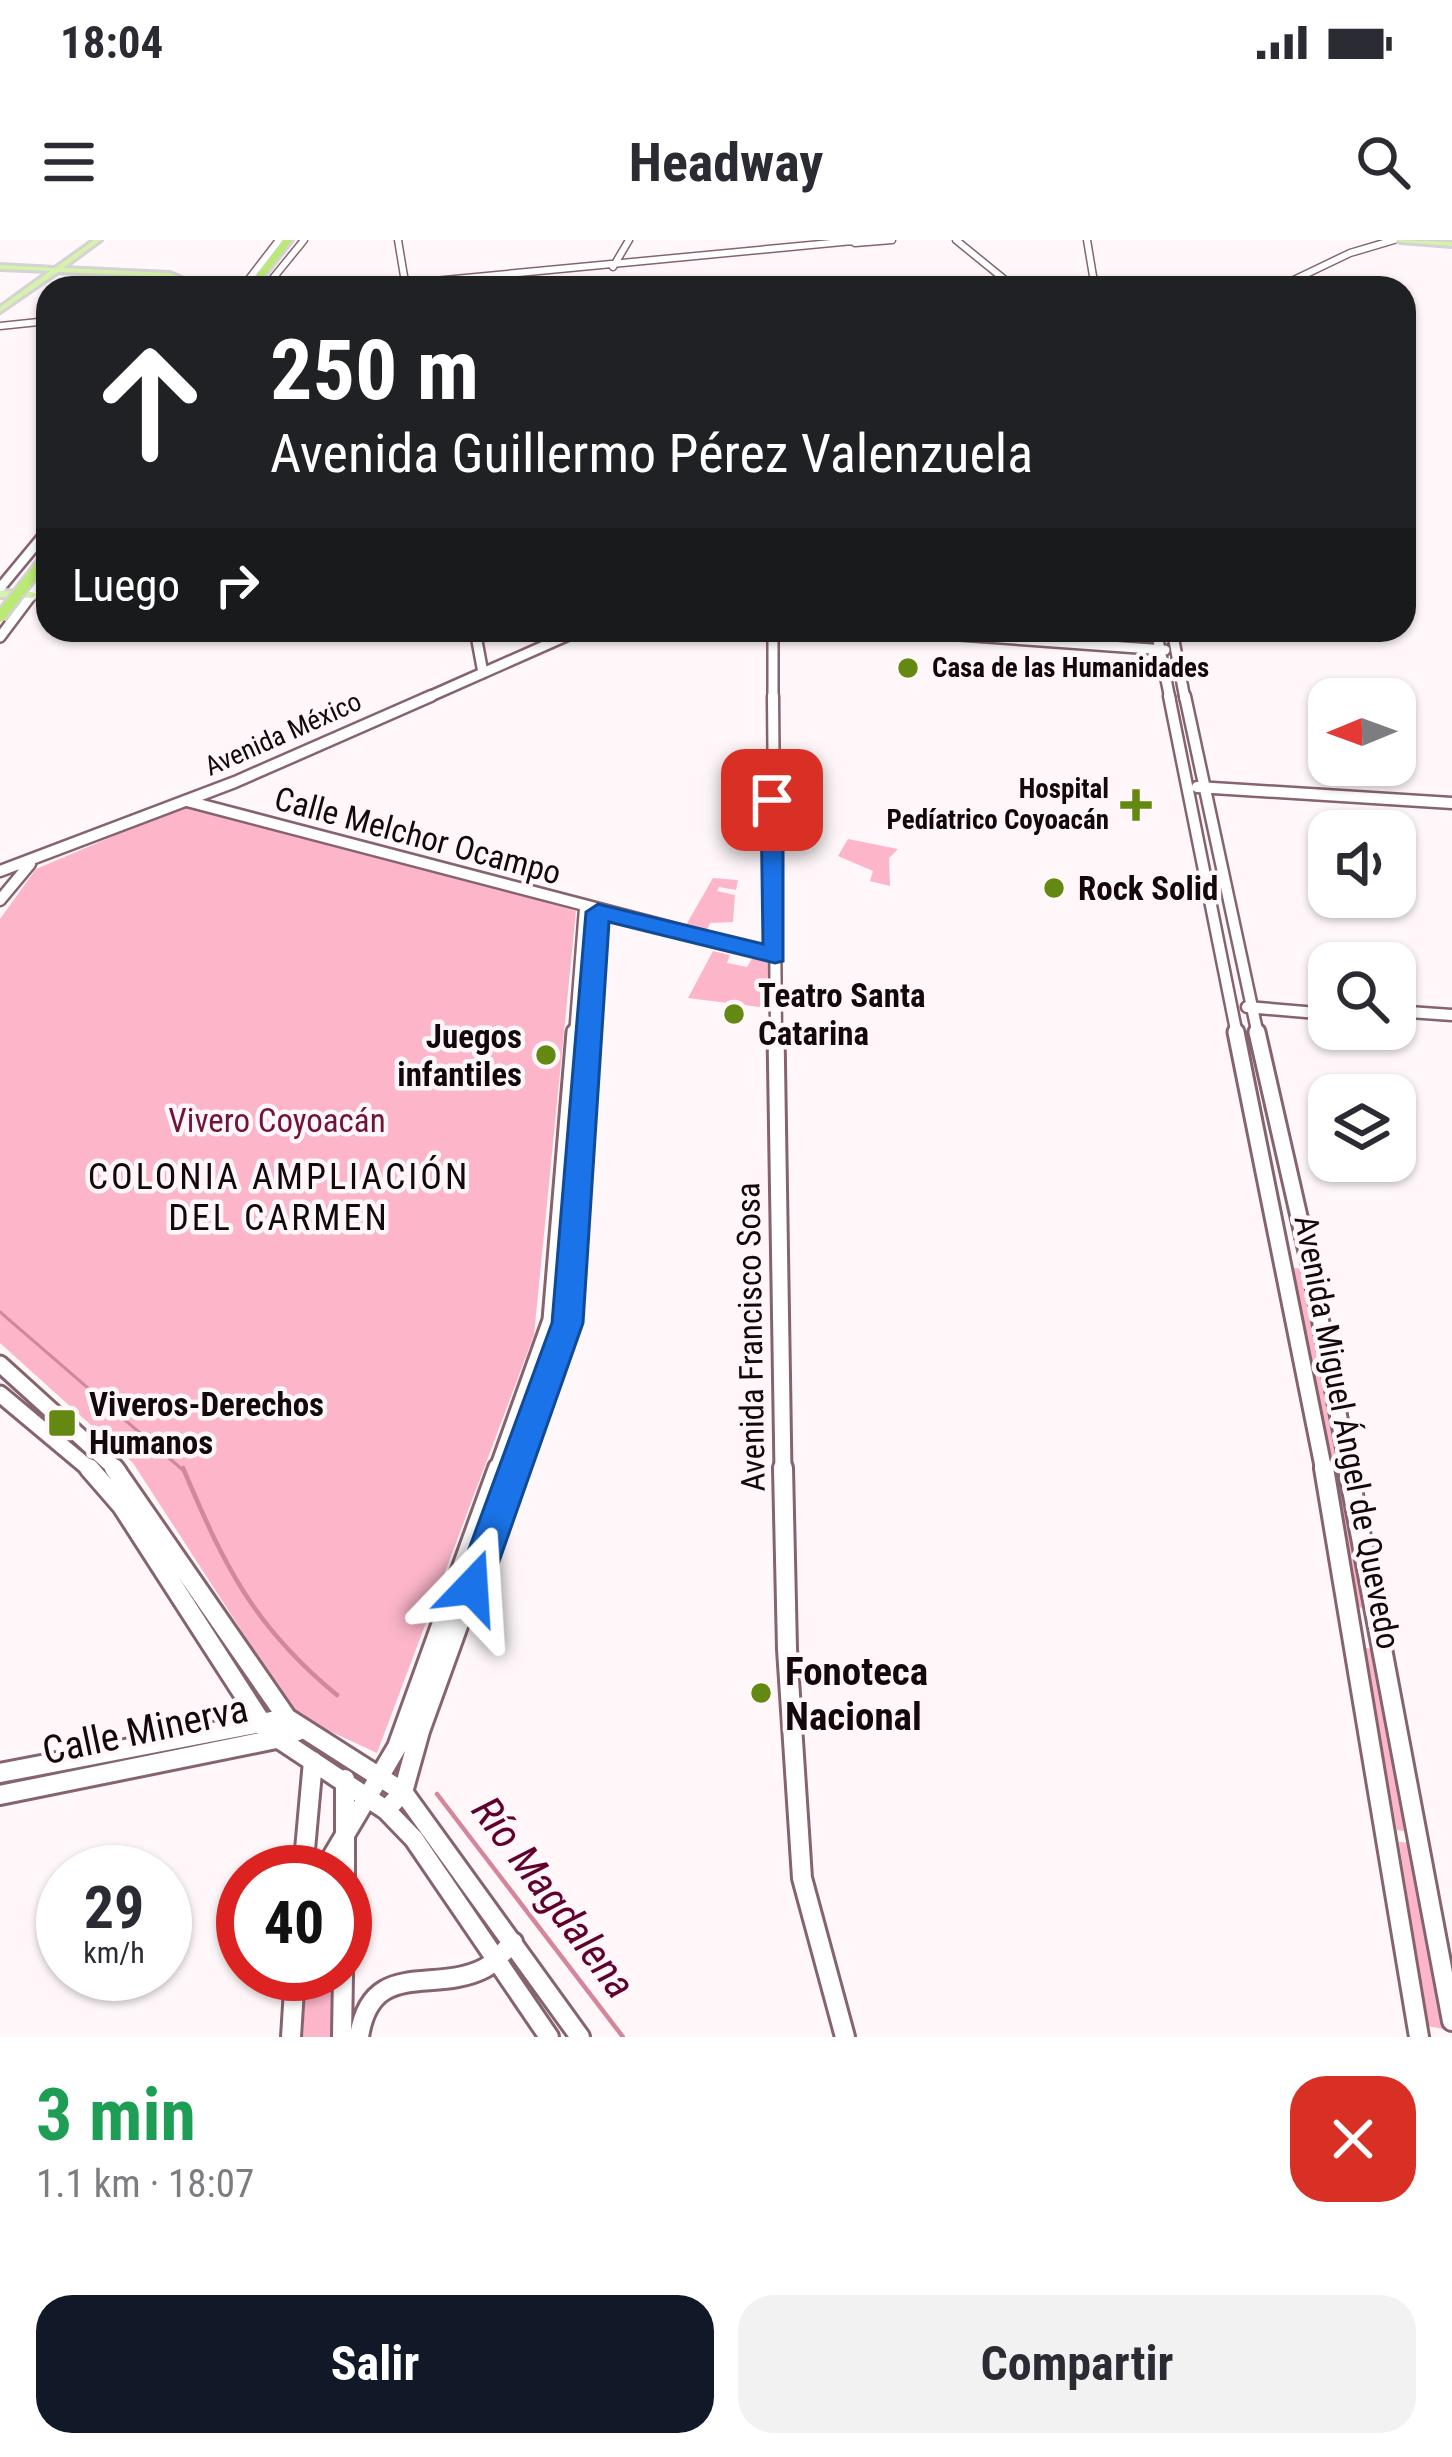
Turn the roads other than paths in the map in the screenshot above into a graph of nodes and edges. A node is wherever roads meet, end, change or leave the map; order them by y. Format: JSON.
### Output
{"nodes":[{"id":1,"x":98,"y":240,"type":"edge"},
{"id":2,"x":304,"y":240,"type":"edge"},
{"id":3,"x":398,"y":240,"type":"edge"},
{"id":4,"x":628,"y":240,"type":"edge"},
{"id":5,"x":862,"y":240,"type":"edge"},
{"id":6,"x":892,"y":240,"type":"edge"},
{"id":7,"x":956,"y":240,"type":"edge"},
{"id":8,"x":1094,"y":240,"type":"edge"},
{"id":9,"x":1384,"y":240,"type":"edge"},
{"id":10,"x":1397,"y":240,"type":"edge"},
{"id":11,"x":287,"y":241,"type":"edge"},
{"id":12,"x":1452,"y":244,"type":"edge"},
{"id":13,"x":1337,"y":257,"type":"junction"},
{"id":14,"x":612,"y":265,"type":"junction"},
{"id":15,"x":0,"y":267,"type":"edge"},
{"id":16,"x":282,"y":267,"type":"junction"},
{"id":17,"x":56,"y":270,"type":"junction"},
{"id":18,"x":254,"y":272,"type":"joint"},
{"id":19,"x":48,"y":276,"type":"edge"},
{"id":20,"x":175,"y":276,"type":"edge"},
{"id":21,"x":251,"y":276,"type":"edge"},
{"id":22,"x":264,"y":276,"type":"edge"},
{"id":23,"x":271,"y":276,"type":"edge"},
{"id":24,"x":404,"y":276,"type":"edge"},
{"id":25,"x":504,"y":276,"type":"edge"},
{"id":26,"x":1001,"y":276,"type":"edge"},
{"id":27,"x":1095,"y":276,"type":"edge"},
{"id":28,"x":1102,"y":276,"type":"edge"},
{"id":29,"x":1298,"y":276,"type":"edge"},
{"id":30,"x":36,"y":284,"type":"edge"},
{"id":31,"x":0,"y":310,"type":"edge"},
{"id":32,"x":36,"y":321,"type":"edge"},
{"id":33,"x":36,"y":321,"type":"edge"},
{"id":34,"x":0,"y":324,"type":"edge"},
{"id":35,"x":36,"y":545,"type":"edge"},
{"id":36,"x":36,"y":562,"type":"edge"},
{"id":37,"x":36,"y":590,"type":"edge"},
{"id":38,"x":0,"y":591,"type":"edge"},
{"id":39,"x":32,"y":595,"type":"junction"},
{"id":40,"x":36,"y":595,"type":"edge"},
{"id":41,"x":0,"y":610,"type":"edge"},
{"id":42,"x":16,"y":617,"type":"junction"},
{"id":43,"x":0,"y":637,"type":"edge"},
{"id":44,"x":477,"y":642,"type":"edge"},
{"id":45,"x":554,"y":642,"type":"edge"},
{"id":46,"x":773,"y":642,"type":"edge"},
{"id":47,"x":1050,"y":642,"type":"edge"},
{"id":48,"x":1158,"y":642,"type":"edge"},
{"id":49,"x":1174,"y":642,"type":"edge"},
{"id":50,"x":1160,"y":650,"type":"junction"},
{"id":51,"x":1176,"y":651,"type":"junction"},
{"id":52,"x":483,"y":673,"type":"junction"},
{"id":53,"x":1197,"y":784,"type":"junction"},
{"id":54,"x":187,"y":801,"type":"junction"},
{"id":55,"x":1452,"y":801,"type":"edge"},
{"id":56,"x":34,"y":861,"type":"junction"},
{"id":57,"x":0,"y":871,"type":"edge"},
{"id":58,"x":0,"y":900,"type":"edge"},
{"id":59,"x":588,"y":908,"type":"junction"},
{"id":60,"x":775,"y":955,"type":"junction"},
{"id":61,"x":1231,"y":1002,"type":"junction"},
{"id":62,"x":1250,"y":1004,"type":"junction"},
{"id":63,"x":1308,"y":1008,"type":"edge"},
{"id":64,"x":1416,"y":1016,"type":"edge"},
{"id":65,"x":1452,"y":1019,"type":"edge"},
{"id":66,"x":0,"y":1364,"type":"edge"},
{"id":67,"x":0,"y":1394,"type":"edge"},
{"id":68,"x":492,"y":1514,"type":"junction"},
{"id":69,"x":261,"y":1722,"type":"junction"},
{"id":70,"x":295,"y":1723,"type":"junction"},
{"id":71,"x":183,"y":1736,"type":"junction"},
{"id":72,"x":276,"y":1738,"type":"junction"},
{"id":73,"x":182,"y":1759,"type":"junction"},
{"id":74,"x":313,"y":1761,"type":"junction"},
{"id":75,"x":0,"y":1773,"type":"edge"},
{"id":76,"x":383,"y":1777,"type":"junction"},
{"id":77,"x":345,"y":1780,"type":"junction"},
{"id":78,"x":403,"y":1792,"type":"junction"},
{"id":79,"x":0,"y":1795,"type":"edge"},
{"id":80,"x":378,"y":1804,"type":"junction"},
{"id":81,"x":346,"y":1837,"type":"junction"},
{"id":82,"x":305,"y":1845,"type":"edge"},
{"id":83,"x":341,"y":1845,"type":"edge"},
{"id":84,"x":346,"y":1845,"type":"edge"},
{"id":85,"x":513,"y":1942,"type":"junction"},
{"id":86,"x":495,"y":1959,"type":"junction"},
{"id":87,"x":293,"y":2001,"type":"edge"},
{"id":88,"x":343,"y":2001,"type":"edge"},
{"id":89,"x":1452,"y":2021,"type":"edge"},
{"id":90,"x":291,"y":2037,"type":"edge"},
{"id":91,"x":342,"y":2037,"type":"edge"},
{"id":92,"x":359,"y":2037,"type":"edge"},
{"id":93,"x":549,"y":2037,"type":"edge"},
{"id":94,"x":580,"y":2037,"type":"edge"},
{"id":95,"x":845,"y":2037,"type":"edge"},
{"id":96,"x":1419,"y":2037,"type":"edge"}],
"edges":[{"from":1,"to":17,"type":"main road"},
{"from":2,"to":16,"type":"main road"},
{"from":3,"to":24,"type":"main road"},
{"from":4,"to":14,"type":"main road"},
{"from":5,"to":14,"type":"main road"},
{"from":6,"to":14,"type":"main road"},
{"from":7,"to":26,"type":"main road"},
{"from":8,"to":27,"type":"main road"},
{"from":8,"to":28,"type":"main road"},
{"from":9,"to":13,"type":"main road"},
{"from":10,"to":12,"type":"main road"},
{"from":10,"to":13,"type":"main road"},
{"from":11,"to":16,"type":"highway"},
{"from":11,"to":18,"type":"highway"},
{"from":11,"to":22,"type":"highway"},
{"from":13,"to":29,"type":"main road"},
{"from":14,"to":25,"type":"main road"},
{"from":15,"to":17,"type":"main road"},
{"from":16,"to":23,"type":"main road"},
{"from":17,"to":19,"type":"main road"},
{"from":17,"to":20,"type":"main road"},
{"from":18,"to":21,"type":"main road"},
{"from":30,"to":31,"type":"main road"},
{"from":32,"to":34,"type":"main road"},
{"from":33,"to":34,"type":"main road"},
{"from":35,"to":38,"type":"main road"},
{"from":36,"to":41,"type":"highway","bridge":true},
{"from":37,"to":39,"type":"main road"},
{"from":38,"to":39,"type":"main road"},
{"from":39,"to":40,"type":"main road"},
{"from":39,"to":42,"type":"main road"},
{"from":41,"to":42,"type":"main road"},
{"from":42,"to":43,"type":"main road"},
{"from":44,"to":52,"type":"main road"},
{"from":45,"to":52,"type":"main road","name":"Avenida México"},
{"from":46,"to":60,"type":"main road","name":"Avenida Francisco Sosa"},
{"from":47,"to":50,"type":"main road"},
{"from":48,"to":50,"type":"main road","name":"Avenida Miguel Ángel de Quevedo"},
{"from":49,"to":51,"type":"main road","name":"Avenida Miguel Ángel de Quevedo"},
{"from":50,"to":51,"type":"main road"},
{"from":50,"to":53,"type":"main road","name":"Avenida Miguel Ángel de Quevedo"},
{"from":51,"to":53,"type":"main road","name":"Avenida Miguel Ángel de Quevedo"},
{"from":52,"to":54,"type":"main road","name":"Avenida México"},
{"from":53,"to":55,"type":"main road"},
{"from":53,"to":61,"type":"main road","name":"Avenida Miguel Ángel de Quevedo"},
{"from":53,"to":62,"type":"main road","name":"Avenida Miguel Ángel de Quevedo"},
{"from":54,"to":56,"type":"main road","name":"Avenida México"},
{"from":54,"to":59,"type":"main road","name":"Calle Melchor Ocampo"},
{"from":56,"to":57,"type":"main road","name":"Avenida México"},
{"from":56,"to":58,"type":"main road"},
{"from":59,"to":60,"type":"main road","name":"Calle Melchor Ocampo"},
{"from":59,"to":68,"type":"main road"},
{"from":60,"to":95,"type":"main road","name":"Avenida Francisco Sosa"},
{"from":61,"to":62,"type":"main road"},
{"from":61,"to":96,"type":"main road","name":"Avenida Miguel Ángel de Quevedo"},
{"from":62,"to":63,"type":"main road"},
{"from":62,"to":89,"type":"main road","name":"Avenida Miguel Ángel de Quevedo"},
{"from":64,"to":65,"type":"main road"},
{"from":66,"to":70,"type":"main road"},
{"from":67,"to":69,"type":"main road"},
{"from":68,"to":76,"type":"main road"},
{"from":68,"to":78,"type":"main road"},
{"from":69,"to":70,"type":"main road","name":"Calle Minerva"},
{"from":69,"to":71,"type":"main road","name":"Calle Minerva"},
{"from":69,"to":72,"type":"main road"},
{"from":70,"to":72,"type":"main road","name":"Calle Minerva"},
{"from":70,"to":76,"type":"main road"},
{"from":71,"to":73,"type":"main road"},
{"from":71,"to":75,"type":"main road","name":"Calle Minerva"},
{"from":72,"to":73,"type":"main road","name":"Calle Minerva"},
{"from":72,"to":74,"type":"main road"},
{"from":73,"to":79,"type":"main road","name":"Calle Minerva"},
{"from":74,"to":77,"type":"main road"},
{"from":74,"to":82,"type":"main road"},
{"from":76,"to":78,"type":"main road"},
{"from":76,"to":80,"type":"main road"},
{"from":77,"to":80,"type":"main road"},
{"from":77,"to":81,"type":"main road"},
{"from":78,"to":80,"type":"main road"},
{"from":78,"to":85,"type":"main road"},
{"from":80,"to":81,"type":"main road"},
{"from":80,"to":86,"type":"main road"},
{"from":81,"to":83,"type":"main road"},
{"from":81,"to":84,"type":"main road"},
{"from":85,"to":86,"type":"main road"},
{"from":85,"to":94,"type":"main road"},
{"from":86,"to":92,"type":"main road"},
{"from":86,"to":93,"type":"main road"},
{"from":87,"to":90,"type":"main road"},
{"from":88,"to":91,"type":"main road"}]}
